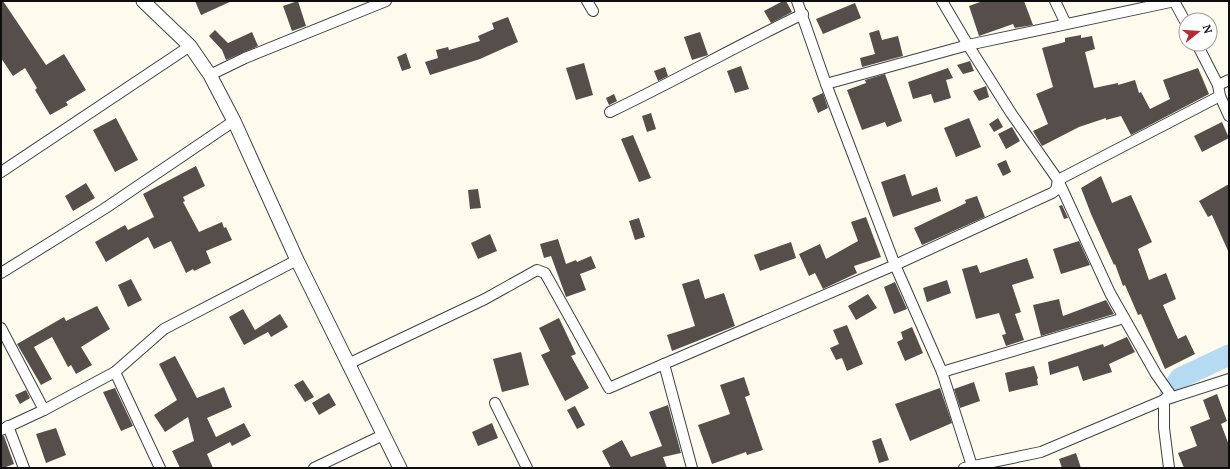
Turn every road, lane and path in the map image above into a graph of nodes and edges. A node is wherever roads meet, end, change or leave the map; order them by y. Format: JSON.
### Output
{"nodes":[{"id":1,"x":143,"y":1,"type":"edge"},
{"id":2,"x":386,"y":1,"type":"edge"},
{"id":3,"x":587,"y":1,"type":"edge"},
{"id":4,"x":797,"y":1,"type":"edge"},
{"id":5,"x":942,"y":1,"type":"edge"},
{"id":6,"x":1055,"y":1,"type":"edge"},
{"id":7,"x":1174,"y":1,"type":"edge"},
{"id":8,"x":594,"y":11,"type":"dead end"},
{"id":9,"x":1180,"y":12,"type":"edge"},
{"id":10,"x":803,"y":14,"type":"junction"},
{"id":11,"x":1066,"y":24,"type":"junction"},
{"id":12,"x":968,"y":45,"type":"junction"},
{"id":13,"x":190,"y":46,"type":"junction"},
{"id":14,"x":1201,"y":52,"type":"edge"},
{"id":15,"x":210,"y":75,"type":"junction"},
{"id":16,"x":1229,"y":80,"type":"edge"},
{"id":17,"x":826,"y":84,"type":"junction"},
{"id":18,"x":1219,"y":91,"type":"junction"},
{"id":19,"x":610,"y":112,"type":"dead end"},
{"id":20,"x":1229,"y":116,"type":"edge"},
{"id":21,"x":234,"y":121,"type":"junction"},
{"id":22,"x":1,"y":172,"type":"edge"},
{"id":23,"x":1058,"y":180,"type":"junction"},
{"id":24,"x":297,"y":260,"type":"junction"},
{"id":25,"x":895,"y":265,"type":"junction"},
{"id":26,"x":1,"y":273,"type":"edge"},
{"id":27,"x":1124,"y":318,"type":"junction"},
{"id":28,"x":1,"y":328,"type":"edge"},
{"id":29,"x":348,"y":364,"type":"junction"},
{"id":30,"x":664,"y":364,"type":"junction"},
{"id":31,"x":115,"y":372,"type":"junction"},
{"id":32,"x":942,"y":372,"type":"junction"},
{"id":33,"x":1229,"y":379,"type":"edge"},
{"id":34,"x":1164,"y":400,"type":"junction"},
{"id":35,"x":495,"y":403,"type":"dead end"},
{"id":36,"x":44,"y":410,"type":"junction"},
{"id":37,"x":4,"y":428,"type":"edge"},
{"id":38,"x":383,"y":435,"type":"junction"},
{"id":39,"x":968,"y":467,"type":"edge"},
{"id":40,"x":24,"y":468,"type":"edge"},
{"id":41,"x":160,"y":468,"type":"edge"},
{"id":42,"x":314,"y":468,"type":"edge"},
{"id":43,"x":400,"y":468,"type":"edge"},
{"id":44,"x":528,"y":468,"type":"edge"},
{"id":45,"x":692,"y":468,"type":"edge"},
{"id":46,"x":1169,"y":468,"type":"edge"}],
"edges":[{"from":1,"to":13,"type":"street"},
{"from":2,"to":15,"type":"street"},
{"from":3,"to":8,"type":"street"},
{"from":4,"to":10,"type":"street"},
{"from":5,"to":12,"type":"street"},
{"from":6,"to":11,"type":"street"},
{"from":7,"to":9,"type":"street"},
{"from":7,"to":11,"type":"street"},
{"from":10,"to":17,"type":"street"},
{"from":10,"to":19,"type":"street"},
{"from":11,"to":12,"type":"street"},
{"from":12,"to":17,"type":"street"},
{"from":12,"to":23,"type":"street"},
{"from":13,"to":15,"type":"street"},
{"from":13,"to":22,"type":"street"},
{"from":14,"to":18,"type":"street"},
{"from":15,"to":21,"type":"street"},
{"from":16,"to":18,"type":"street"},
{"from":17,"to":25,"type":"street"},
{"from":18,"to":20,"type":"street"},
{"from":18,"to":23,"type":"street"},
{"from":21,"to":24,"type":"street"},
{"from":21,"to":26,"type":"street"},
{"from":23,"to":25,"type":"street"},
{"from":23,"to":27,"type":"street"},
{"from":24,"to":29,"type":"street"},
{"from":24,"to":31,"type":"street"},
{"from":25,"to":30,"type":"street"},
{"from":25,"to":32,"type":"street"},
{"from":27,"to":32,"type":"street"},
{"from":27,"to":34,"type":"street"},
{"from":28,"to":36,"type":"street"},
{"from":29,"to":30,"type":"street"},
{"from":29,"to":38,"type":"street"},
{"from":30,"to":45,"type":"street"},
{"from":31,"to":36,"type":"street"},
{"from":31,"to":41,"type":"street"},
{"from":32,"to":39,"type":"street"},
{"from":33,"to":34,"type":"street"},
{"from":34,"to":39,"type":"street"},
{"from":34,"to":46,"type":"street"},
{"from":35,"to":44,"type":"street"},
{"from":36,"to":37,"type":"street"},
{"from":37,"to":40,"type":"street"},
{"from":38,"to":42,"type":"street"},
{"from":38,"to":43,"type":"street"}]}
